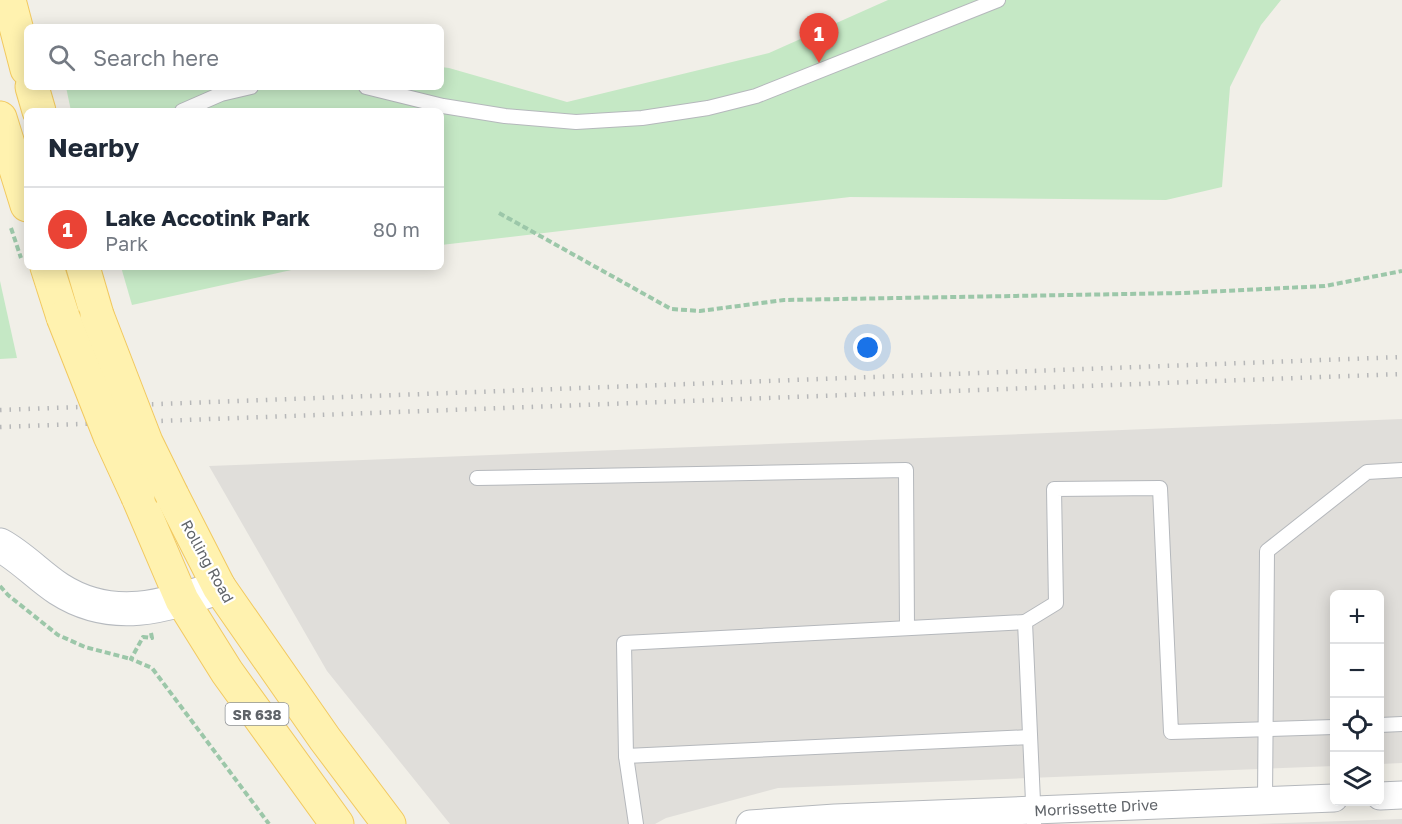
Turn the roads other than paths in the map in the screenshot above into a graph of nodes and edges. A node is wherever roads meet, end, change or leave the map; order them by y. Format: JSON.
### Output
{"nodes":[{"id":1,"x":9,"y":0,"type":"edge"},
{"id":2,"x":998,"y":0,"type":"edge"},
{"id":3,"x":24,"y":58,"type":"edge"},
{"id":4,"x":33,"y":90,"type":"edge"},
{"id":5,"x":238,"y":90,"type":"edge"},
{"id":6,"x":378,"y":90,"type":"edge"},
{"id":7,"x":38,"y":108,"type":"edge"},
{"id":8,"x":189,"y":108,"type":"edge"},
{"id":9,"x":0,"y":118,"type":"edge"},
{"id":10,"x":18,"y":213,"type":"edge"},
{"id":11,"x":38,"y":270,"type":"edge"},
{"id":12,"x":84,"y":270,"type":"edge"},
{"id":13,"x":1402,"y":470,"type":"edge"},
{"id":14,"x":477,"y":478,"type":"dead end"},
{"id":15,"x":0,"y":545,"type":"edge"},
{"id":16,"x":219,"y":587,"type":"junction"},
{"id":17,"x":182,"y":600,"type":"junction"},
{"id":18,"x":1025,"y":622,"type":"junction"},
{"id":19,"x":907,"y":628,"type":"junction"},
{"id":20,"x":1402,"y":724,"type":"edge"},
{"id":21,"x":1384,"y":725,"type":"edge"},
{"id":22,"x":1330,"y":727,"type":"edge"},
{"id":23,"x":1267,"y":729,"type":"junction"},
{"id":24,"x":1030,"y":737,"type":"junction"},
{"id":25,"x":626,"y":756,"type":"junction"},
{"id":26,"x":1402,"y":795,"type":"edge"},
{"id":27,"x":1384,"y":796,"type":"edge"},
{"id":28,"x":1330,"y":798,"type":"edge"},
{"id":29,"x":1265,"y":800,"type":"junction"},
{"id":30,"x":1034,"y":817,"type":"edge"},
{"id":31,"x":337,"y":824,"type":"edge"},
{"id":32,"x":389,"y":824,"type":"edge"},
{"id":33,"x":636,"y":824,"type":"edge"},
{"id":34,"x":750,"y":824,"type":"edge"}],
"edges":[{"from":1,"to":3,"type":"main road"},
{"from":2,"to":6,"type":"lane"},
{"from":4,"to":7,"type":"main road"},
{"from":5,"to":8,"type":"lane"},
{"from":9,"to":10,"type":"main road"},
{"from":11,"to":17,"type":"main road","number":"SR 638","bridge":true},
{"from":12,"to":16,"type":"main road","name":"Rolling Road","number":"SR 638","bridge":true},
{"from":13,"to":23,"type":"lane"},
{"from":14,"to":19,"type":"lane"},
{"from":15,"to":17,"type":"street"},
{"from":16,"to":17,"type":"street"},
{"from":16,"to":32,"type":"main road","name":"Rolling Road","number":"SR 638"},
{"from":17,"to":31,"type":"main road","number":"SR 638"},
{"from":18,"to":19,"type":"lane"},
{"from":18,"to":23,"type":"lane"},
{"from":18,"to":24,"type":"lane"},
{"from":19,"to":25,"type":"lane"},
{"from":20,"to":21,"type":"lane"},
{"from":22,"to":23,"type":"lane"},
{"from":23,"to":29,"type":"lane"},
{"from":24,"to":25,"type":"lane"},
{"from":24,"to":30,"type":"lane"},
{"from":25,"to":33,"type":"lane"},
{"from":26,"to":27,"type":"street"},
{"from":28,"to":29,"type":"street","name":"Morrissette Drive"},
{"from":29,"to":30,"type":"street","name":"Morrissette Drive"},
{"from":30,"to":34,"type":"street","name":"Morrissette Drive"}]}
